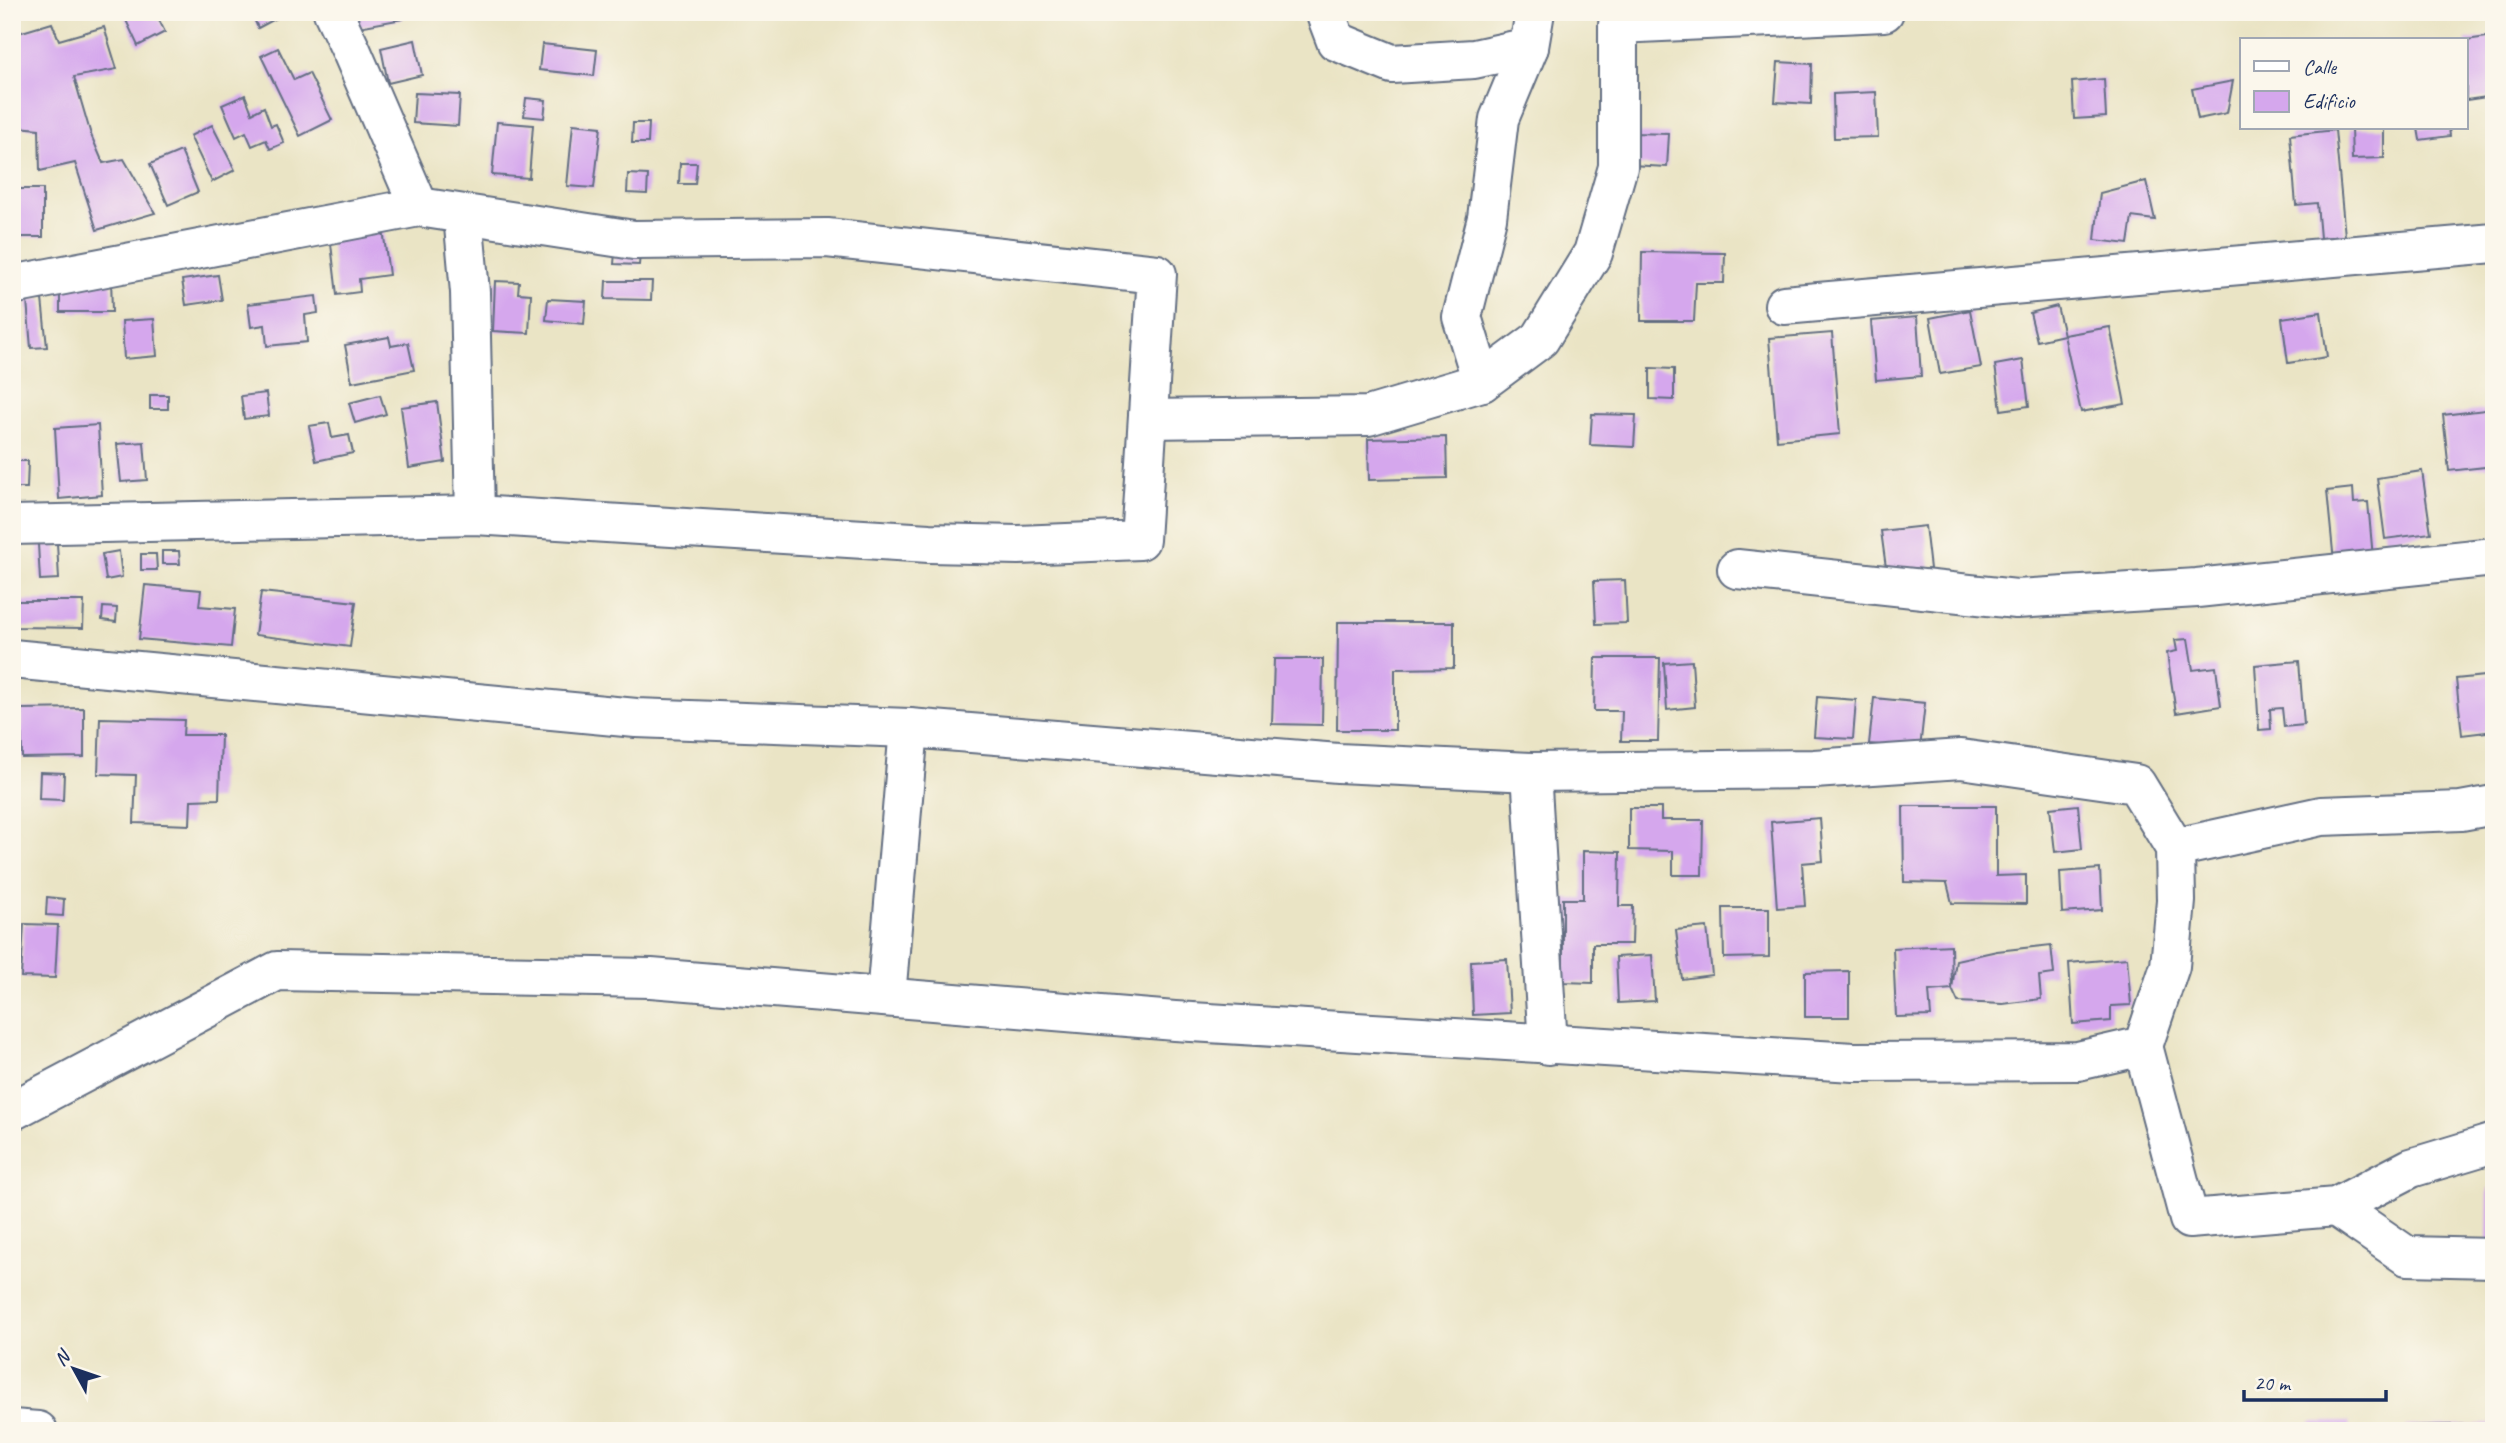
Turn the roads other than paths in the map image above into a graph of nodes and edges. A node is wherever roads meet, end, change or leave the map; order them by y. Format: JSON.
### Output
{"nodes":[{"id":1,"x":332,"y":12,"type":"edge"},
{"id":2,"x":1325,"y":12,"type":"edge"},
{"id":3,"x":1884,"y":12,"type":"edge"},
{"id":4,"x":1648,"y":17,"type":"edge"},
{"id":5,"x":1532,"y":29,"type":"edge"},
{"id":6,"x":419,"y":207,"type":"junction"},
{"id":7,"x":463,"y":215,"type":"junction"},
{"id":8,"x":2494,"y":243,"type":"edge"},
{"id":9,"x":12,"y":285,"type":"edge"},
{"id":10,"x":1784,"y":305,"type":"dead end"},
{"id":11,"x":1482,"y":382,"type":"junction"},
{"id":12,"x":1148,"y":419,"type":"junction"},
{"id":13,"x":475,"y":515,"type":"junction"},
{"id":14,"x":12,"y":525,"type":"edge"},
{"id":15,"x":2494,"y":557,"type":"edge"},
{"id":16,"x":1737,"y":569,"type":"dead end"},
{"id":17,"x":12,"y":659,"type":"edge"},
{"id":18,"x":909,"y":728,"type":"junction"},
{"id":19,"x":1531,"y":772,"type":"junction"},
{"id":20,"x":2494,"y":805,"type":"edge"},
{"id":21,"x":2175,"y":848,"type":"junction"},
{"id":22,"x":886,"y":997,"type":"junction"},
{"id":23,"x":1548,"y":1045,"type":"junction"},
{"id":24,"x":2143,"y":1046,"type":"junction"},
{"id":25,"x":12,"y":1111,"type":"edge"},
{"id":26,"x":2494,"y":1143,"type":"edge"},
{"id":27,"x":2336,"y":1208,"type":"junction"},
{"id":28,"x":2494,"y":1258,"type":"edge"},
{"id":29,"x":12,"y":1429,"type":"edge"},
{"id":30,"x":38,"y":1431,"type":"edge"}],
"edges":[{"from":1,"to":6,"type":"street"},
{"from":2,"to":5,"type":"street"},
{"from":3,"to":4,"type":"street"},
{"from":4,"to":11,"type":"street"},
{"from":5,"to":11,"type":"street"},
{"from":6,"to":7,"type":"street"},
{"from":6,"to":9,"type":"street"},
{"from":7,"to":12,"type":"street"},
{"from":7,"to":13,"type":"street"},
{"from":8,"to":10,"type":"street"},
{"from":11,"to":12,"type":"street"},
{"from":12,"to":13,"type":"street"},
{"from":13,"to":14,"type":"street"},
{"from":15,"to":16,"type":"street"},
{"from":17,"to":18,"type":"street"},
{"from":18,"to":19,"type":"street"},
{"from":18,"to":22,"type":"street"},
{"from":19,"to":21,"type":"street"},
{"from":19,"to":23,"type":"street"},
{"from":20,"to":21,"type":"street"},
{"from":21,"to":24,"type":"street"},
{"from":22,"to":23,"type":"street"},
{"from":22,"to":25,"type":"street"},
{"from":23,"to":24,"type":"street"},
{"from":24,"to":27,"type":"street"},
{"from":26,"to":27,"type":"street"},
{"from":27,"to":28,"type":"street"},
{"from":29,"to":30,"type":"street"}]}
